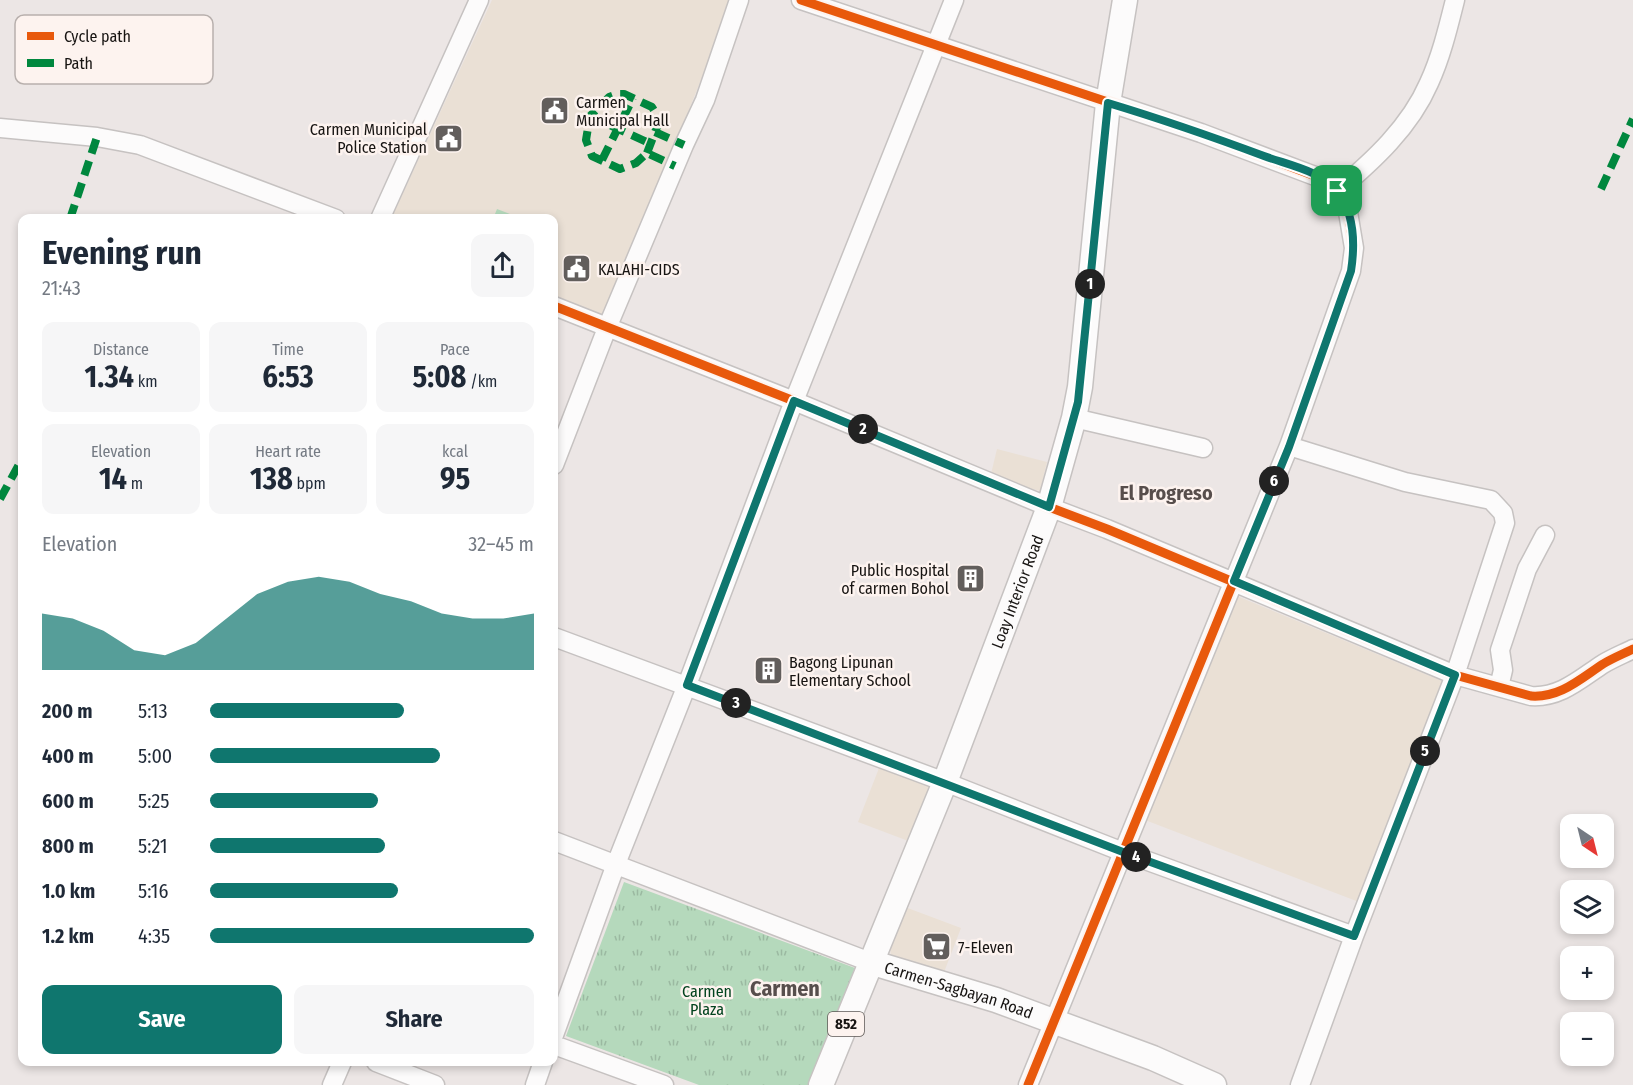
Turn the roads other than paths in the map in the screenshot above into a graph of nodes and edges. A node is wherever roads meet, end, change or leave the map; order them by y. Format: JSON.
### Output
{"nodes":[{"id":1,"x":479,"y":0,"type":"edge"},
{"id":2,"x":739,"y":0,"type":"edge"},
{"id":3,"x":801,"y":0,"type":"edge"},
{"id":4,"x":954,"y":0,"type":"edge"},
{"id":5,"x":1125,"y":0,"type":"edge"},
{"id":6,"x":1455,"y":0,"type":"edge"},
{"id":7,"x":937,"y":45,"type":"junction"},
{"id":8,"x":1108,"y":103,"type":"junction"},
{"id":9,"x":0,"y":128,"type":"edge"},
{"id":10,"x":1337,"y":191,"type":"junction"},
{"id":11,"x":323,"y":214,"type":"edge"},
{"id":12,"x":382,"y":214,"type":"edge"},
{"id":13,"x":558,"y":308,"type":"edge"},
{"id":14,"x":607,"y":328,"type":"junction"},
{"id":15,"x":794,"y":401,"type":"junction"},
{"id":16,"x":1074,"y":418,"type":"junction"},
{"id":17,"x":1289,"y":447,"type":"junction"},
{"id":18,"x":1203,"y":448,"type":"dead end"},
{"id":19,"x":558,"y":455,"type":"edge"},
{"id":20,"x":1049,"y":507,"type":"junction"},
{"id":21,"x":1545,"y":535,"type":"dead end"},
{"id":22,"x":1234,"y":581,"type":"junction"},
{"id":23,"x":558,"y":638,"type":"edge"},
{"id":24,"x":1633,"y":649,"type":"edge"},
{"id":25,"x":1455,"y":675,"type":"junction"},
{"id":26,"x":687,"y":685,"type":"junction"},
{"id":27,"x":1499,"y":687,"type":"junction"},
{"id":28,"x":945,"y":782,"type":"junction"},
{"id":29,"x":558,"y":842,"type":"edge"},
{"id":30,"x":1123,"y":852,"type":"junction"},
{"id":31,"x":616,"y":864,"type":"junction"},
{"id":32,"x":1354,"y":936,"type":"junction"},
{"id":33,"x":870,"y":962,"type":"junction"},
{"id":34,"x":1053,"y":1022,"type":"junction"},
{"id":35,"x":558,"y":1024,"type":"edge"},
{"id":36,"x":558,"y":1046,"type":"edge"},
{"id":37,"x":340,"y":1066,"type":"edge"},
{"id":38,"x":385,"y":1066,"type":"edge"},
{"id":39,"x":542,"y":1066,"type":"edge"},
{"id":40,"x":333,"y":1085,"type":"edge"},
{"id":41,"x":435,"y":1085,"type":"edge"},
{"id":42,"x":535,"y":1085,"type":"edge"},
{"id":43,"x":664,"y":1085,"type":"edge"},
{"id":44,"x":821,"y":1085,"type":"edge"},
{"id":45,"x":1028,"y":1085,"type":"edge"},
{"id":46,"x":1214,"y":1085,"type":"edge"},
{"id":47,"x":1300,"y":1085,"type":"edge"}],
"edges":[{"from":1,"to":12,"type":"street"},
{"from":2,"to":14,"type":"street"},
{"from":3,"to":7,"type":"street"},
{"from":4,"to":7,"type":"street"},
{"from":5,"to":8,"type":"main road","name":"Loay Interior Road","number":"852"},
{"from":6,"to":10,"type":"street"},
{"from":7,"to":8,"type":"street"},
{"from":7,"to":15,"type":"street"},
{"from":8,"to":10,"type":"street"},
{"from":8,"to":16,"type":"main road","name":"Loay Interior Road","number":"852"},
{"from":9,"to":11,"type":"street"},
{"from":10,"to":17,"type":"street"},
{"from":13,"to":14,"type":"street"},
{"from":14,"to":15,"type":"street"},
{"from":14,"to":19,"type":"street"},
{"from":15,"to":20,"type":"street"},
{"from":15,"to":26,"type":"street"},
{"from":16,"to":18,"type":"street"},
{"from":16,"to":20,"type":"main road","name":"Loay Interior Road","number":"852"},
{"from":17,"to":22,"type":"street"},
{"from":17,"to":25,"type":"street"},
{"from":20,"to":22,"type":"street"},
{"from":20,"to":28,"type":"main road","name":"Loay Interior Road","number":"852"},
{"from":21,"to":27,"type":"street"},
{"from":22,"to":25,"type":"street"},
{"from":22,"to":30,"type":"street"},
{"from":23,"to":26,"type":"street"},
{"from":24,"to":27,"type":"street"},
{"from":25,"to":27,"type":"street"},
{"from":25,"to":32,"type":"street"},
{"from":26,"to":28,"type":"street"},
{"from":26,"to":31,"type":"street"},
{"from":28,"to":30,"type":"street"},
{"from":28,"to":33,"type":"main road","name":"Loay Interior Road","number":"852"},
{"from":29,"to":31,"type":"street"},
{"from":30,"to":32,"type":"street"},
{"from":30,"to":34,"type":"street"},
{"from":31,"to":33,"type":"street"},
{"from":31,"to":35,"type":"street"},
{"from":32,"to":47,"type":"street"},
{"from":33,"to":34,"type":"main road","name":"Carmen-Sagbayan Road"},
{"from":33,"to":44,"type":"main road","name":"Loay Interior Road","number":"852"},
{"from":34,"to":45,"type":"street"},
{"from":34,"to":46,"type":"main road","name":"Carmen-Sagbayan Road"},
{"from":36,"to":43,"type":"street"},
{"from":37,"to":40,"type":"street"},
{"from":38,"to":41,"type":"street"},
{"from":39,"to":42,"type":"street"}]}
